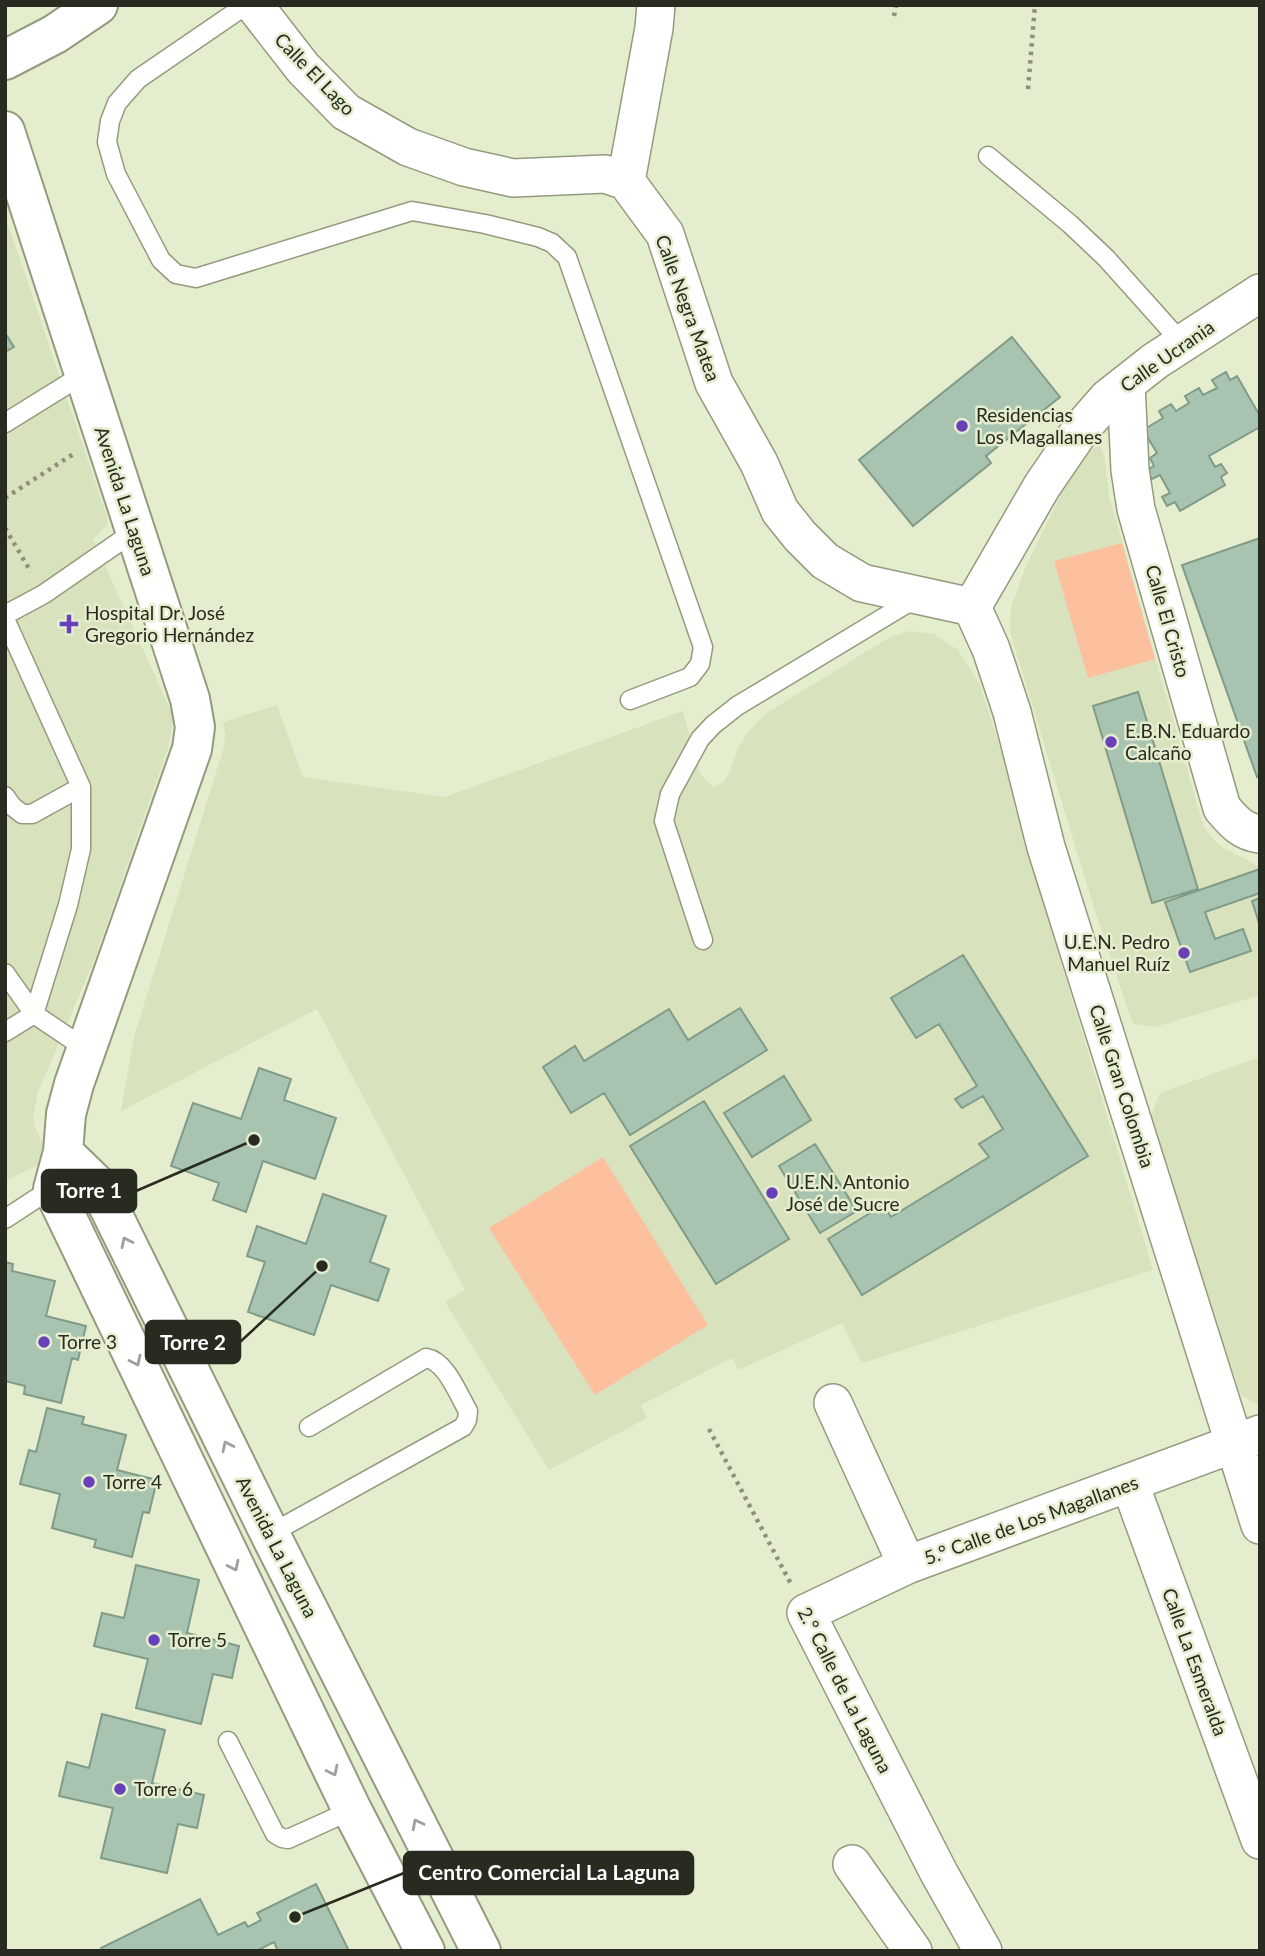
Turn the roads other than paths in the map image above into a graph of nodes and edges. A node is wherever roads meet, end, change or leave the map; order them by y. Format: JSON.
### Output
{"nodes":[{"id":1,"x":99,"y":5,"type":"edge"},
{"id":2,"x":246,"y":5,"type":"edge"},
{"id":3,"x":254,"y":5,"type":"edge"},
{"id":4,"x":656,"y":5,"type":"edge"},
{"id":5,"x":5,"y":60,"type":"edge"},
{"id":6,"x":5,"y":131,"type":"edge"},
{"id":7,"x":988,"y":156,"type":"dead end"},
{"id":8,"x":626,"y":181,"type":"junction"},
{"id":9,"x":1260,"y":293,"type":"edge"},
{"id":10,"x":1183,"y":344,"type":"junction"},
{"id":11,"x":84,"y":374,"type":"junction"},
{"id":12,"x":1126,"y":384,"type":"junction"},
{"id":13,"x":5,"y":422,"type":"edge"},
{"id":14,"x":135,"y":531,"type":"junction"},
{"id":15,"x":919,"y":597,"type":"junction"},
{"id":16,"x":972,"y":607,"type":"junction"},
{"id":17,"x":5,"y":617,"type":"edge"},
{"id":18,"x":630,"y":700,"type":"dead end"},
{"id":19,"x":81,"y":787,"type":"junction"},
{"id":20,"x":5,"y":796,"type":"edge"},
{"id":21,"x":1260,"y":834,"type":"edge"},
{"id":22,"x":704,"y":940,"type":"dead end"},
{"id":23,"x":5,"y":973,"type":"edge"},
{"id":24,"x":34,"y":1014,"type":"junction"},
{"id":25,"x":5,"y":1032,"type":"edge"},
{"id":26,"x":86,"y":1049,"type":"junction"},
{"id":27,"x":63,"y":1152,"type":"junction"},
{"id":28,"x":53,"y":1189,"type":"junction"},
{"id":29,"x":5,"y":1219,"type":"edge"},
{"id":30,"x":833,"y":1403,"type":"dead end"},
{"id":31,"x":309,"y":1427,"type":"dead end"},
{"id":32,"x":1247,"y":1439,"type":"edge"},
{"id":33,"x":1130,"y":1483,"type":"junction"},
{"id":34,"x":1260,"y":1525,"type":"edge"},
{"id":35,"x":270,"y":1534,"type":"junction"},
{"id":36,"x":907,"y":1565,"type":"junction"},
{"id":37,"x":806,"y":1613,"type":"joint"},
{"id":38,"x":228,"y":1741,"type":"dead end"},
{"id":39,"x":352,"y":1810,"type":"junction"},
{"id":40,"x":1260,"y":1840,"type":"edge"},
{"id":41,"x":852,"y":1864,"type":"dead end"},
{"id":42,"x":425,"y":1951,"type":"edge"},
{"id":43,"x":481,"y":1951,"type":"edge"},
{"id":44,"x":913,"y":1951,"type":"edge"},
{"id":45,"x":983,"y":1951,"type":"edge"}],
"edges":[{"from":1,"to":5,"type":"street"},
{"from":2,"to":18,"type":"lane"},
{"from":3,"to":8,"type":"street","name":"Calle El Lago"},
{"from":4,"to":8,"type":"street"},
{"from":6,"to":11,"type":"street","name":"Avenida La Laguna"},
{"from":7,"to":10,"type":"lane"},
{"from":8,"to":15,"type":"street","name":"Calle Negra Matea"},
{"from":9,"to":10,"type":"street","name":"Calle Ucrania"},
{"from":10,"to":12,"type":"street","name":"Calle Ucrania"},
{"from":11,"to":13,"type":"lane"},
{"from":11,"to":14,"type":"street","name":"Avenida La Laguna"},
{"from":12,"to":16,"type":"street","name":"Calle Ucrania"},
{"from":12,"to":21,"type":"street","name":"Calle El Cristo"},
{"from":14,"to":17,"type":"lane"},
{"from":14,"to":26,"type":"street","name":"Avenida La Laguna"},
{"from":15,"to":16,"type":"street","name":"Calle Negra Matea"},
{"from":15,"to":22,"type":"lane"},
{"from":16,"to":32,"type":"street","name":"Calle Gran Colombia"},
{"from":17,"to":19,"type":"lane"},
{"from":19,"to":20,"type":"lane"},
{"from":19,"to":24,"type":"lane"},
{"from":23,"to":24,"type":"lane"},
{"from":24,"to":25,"type":"lane"},
{"from":24,"to":26,"type":"lane"},
{"from":26,"to":27,"type":"street","name":"Avenida La Laguna"},
{"from":27,"to":28,"type":"street","name":"Avenida La Laguna"},
{"from":35,"to":27,"type":"street","name":"Avenida La Laguna","one_way":true},
{"from":28,"to":29,"type":"lane"},
{"from":28,"to":39,"type":"street","one_way":true},
{"from":30,"to":36,"type":"street"},
{"from":31,"to":35,"type":"lane"},
{"from":32,"to":33,"type":"street","name":"5.° Calle de Los Magallanes"},
{"from":32,"to":34,"type":"street","name":"Calle Gran Colombia"},
{"from":33,"to":36,"type":"street","name":"5.° Calle de Los Magallanes"},
{"from":33,"to":40,"type":"street","name":"Calle La Esmeralda"},
{"from":43,"to":35,"type":"street","name":"Avenida La Laguna","one_way":true},
{"from":36,"to":37,"type":"street","name":"5.° Calle de Los Magallanes"},
{"from":37,"to":45,"type":"street","name":"2.° Calle de La Laguna"},
{"from":38,"to":39,"type":"lane"},
{"from":39,"to":42,"type":"street"},
{"from":41,"to":44,"type":"street"}]}
